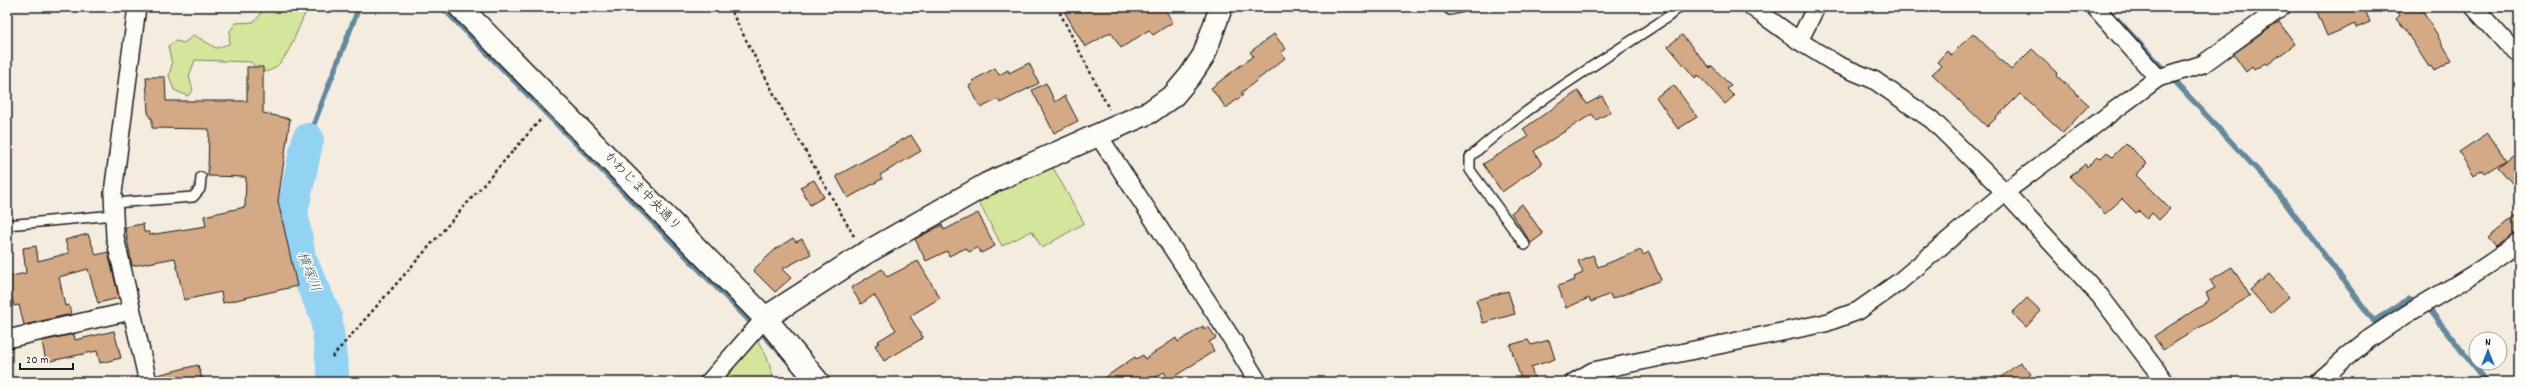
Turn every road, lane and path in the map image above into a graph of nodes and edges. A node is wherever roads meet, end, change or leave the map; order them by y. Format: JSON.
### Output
{"nodes":[{"id":1,"x":137,"y":7,"type":"edge"},
{"id":2,"x":460,"y":7,"type":"edge"},
{"id":3,"x":729,"y":7,"type":"edge"},
{"id":4,"x":1057,"y":7,"type":"edge"},
{"id":5,"x":1221,"y":7,"type":"edge"},
{"id":6,"x":1446,"y":7,"type":"edge"},
{"id":7,"x":1463,"y":7,"type":"edge"},
{"id":8,"x":1679,"y":7,"type":"edge"},
{"id":9,"x":1752,"y":7,"type":"edge"},
{"id":10,"x":1816,"y":7,"type":"edge"},
{"id":11,"x":2095,"y":7,"type":"edge"},
{"id":12,"x":2282,"y":7,"type":"edge"},
{"id":13,"x":2474,"y":7,"type":"edge"},
{"id":14,"x":1799,"y":41,"type":"junction"},
{"id":15,"x":2519,"y":54,"type":"edge"},
{"id":16,"x":2158,"y":78,"type":"junction"},
{"id":17,"x":554,"y":105,"type":"junction"},
{"id":18,"x":1118,"y":127,"type":"junction"},
{"id":19,"x":1098,"y":135,"type":"junction"},
{"id":20,"x":201,"y":177,"type":"dead end"},
{"id":21,"x":2005,"y":192,"type":"junction"},
{"id":22,"x":114,"y":209,"type":"junction"},
{"id":23,"x":7,"y":225,"type":"edge"},
{"id":24,"x":2519,"y":242,"type":"edge"},
{"id":25,"x":1525,"y":245,"type":"dead end"},
{"id":26,"x":864,"y":254,"type":"junction"},
{"id":27,"x":131,"y":311,"type":"junction"},
{"id":28,"x":765,"y":318,"type":"junction"},
{"id":29,"x":7,"y":339,"type":"edge"},
{"id":30,"x":332,"y":357,"type":"dead end"},
{"id":31,"x":148,"y":382,"type":"edge"},
{"id":32,"x":709,"y":382,"type":"edge"},
{"id":33,"x":818,"y":382,"type":"edge"},
{"id":34,"x":1258,"y":382,"type":"edge"},
{"id":35,"x":1574,"y":382,"type":"edge"},
{"id":36,"x":2165,"y":382,"type":"edge"},
{"id":37,"x":2318,"y":382,"type":"edge"}],
"edges":[{"from":1,"to":22,"type":"street"},
{"from":2,"to":17,"type":"street","name":"かわじま中央通り"},
{"from":3,"to":26,"type":"path"},
{"from":4,"to":18,"type":"path"},
{"from":5,"to":18,"type":"street"},
{"from":6,"to":7,"type":"lane"},
{"from":8,"to":25,"type":"lane"},
{"from":9,"to":14,"type":"street"},
{"from":10,"to":14,"type":"street"},
{"from":11,"to":16,"type":"street"},
{"from":12,"to":16,"type":"street"},
{"from":13,"to":15,"type":"street"},
{"from":14,"to":21,"type":"street"},
{"from":16,"to":21,"type":"street"},
{"from":17,"to":28,"type":"street","name":"かわじま中央通り"},
{"from":17,"to":30,"type":"path"},
{"from":18,"to":19,"type":"street"},
{"from":19,"to":26,"type":"street"},
{"from":19,"to":34,"type":"street"},
{"from":20,"to":22,"type":"lane"},
{"from":21,"to":35,"type":"street"},
{"from":21,"to":36,"type":"street"},
{"from":22,"to":23,"type":"lane"},
{"from":22,"to":27,"type":"street"},
{"from":24,"to":37,"type":"street"},
{"from":26,"to":28,"type":"street"},
{"from":27,"to":29,"type":"street"},
{"from":27,"to":31,"type":"street"},
{"from":28,"to":32,"type":"street"},
{"from":28,"to":33,"type":"street","name":"かわじま中央通り"}]}
